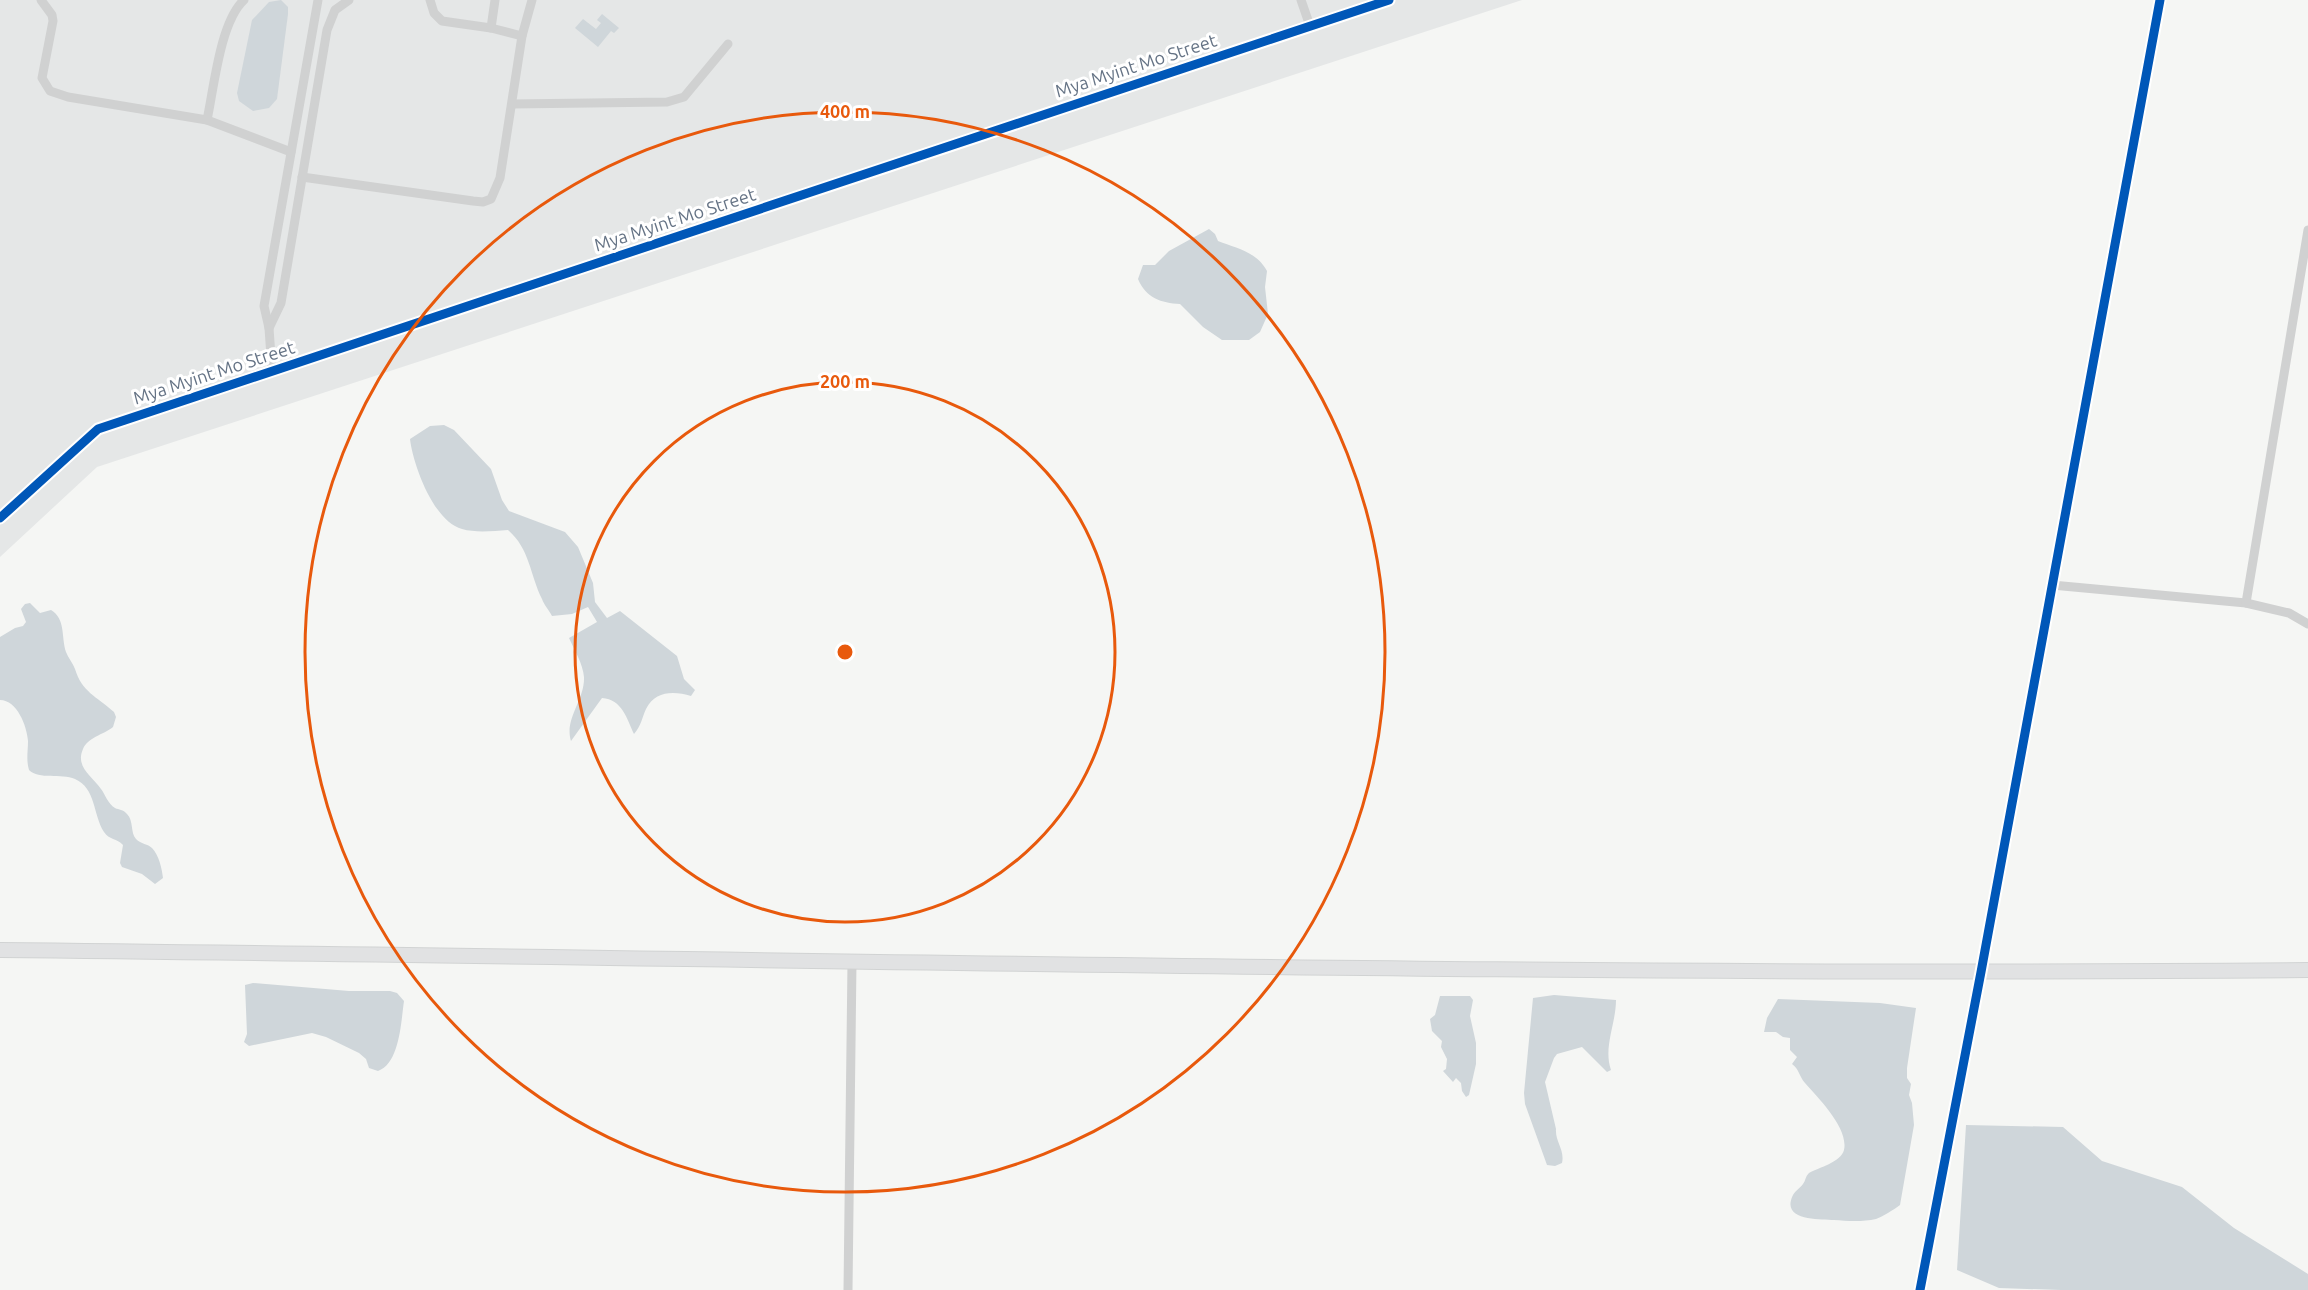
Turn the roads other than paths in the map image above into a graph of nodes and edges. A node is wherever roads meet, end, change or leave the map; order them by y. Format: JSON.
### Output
{"nodes":[{"id":1,"x":41,"y":0,"type":"edge"},
{"id":2,"x":244,"y":0,"type":"edge"},
{"id":3,"x":318,"y":0,"type":"edge"},
{"id":4,"x":349,"y":0,"type":"edge"},
{"id":5,"x":430,"y":0,"type":"edge"},
{"id":6,"x":495,"y":0,"type":"edge"},
{"id":7,"x":532,"y":0,"type":"edge"},
{"id":8,"x":1301,"y":0,"type":"edge"},
{"id":9,"x":1389,"y":0,"type":"edge"},
{"id":10,"x":2160,"y":0,"type":"edge"},
{"id":11,"x":1310,"y":26,"type":"junction"},
{"id":12,"x":491,"y":28,"type":"junction"},
{"id":13,"x":522,"y":36,"type":"junction"},
{"id":14,"x":728,"y":44,"type":"dead end"},
{"id":15,"x":512,"y":104,"type":"junction"},
{"id":16,"x":207,"y":120,"type":"junction"},
{"id":17,"x":291,"y":152,"type":"junction"},
{"id":18,"x":302,"y":177,"type":"junction"},
{"id":19,"x":2308,"y":230,"type":"edge"},
{"id":20,"x":269,"y":328,"type":"junction"},
{"id":21,"x":272,"y":371,"type":"junction"},
{"id":22,"x":0,"y":518,"type":"edge"},
{"id":23,"x":2052,"y":585,"type":"junction"},
{"id":24,"x":2246,"y":603,"type":"junction"},
{"id":25,"x":2308,"y":624,"type":"edge"},
{"id":26,"x":0,"y":950,"type":"edge"},
{"id":27,"x":852,"y":962,"type":"junction"},
{"id":28,"x":2308,"y":970,"type":"edge"},
{"id":29,"x":1981,"y":972,"type":"junction"},
{"id":30,"x":848,"y":1290,"type":"edge"},
{"id":31,"x":1920,"y":1290,"type":"edge"}],
"edges":[{"from":1,"to":16,"type":"street"},
{"from":2,"to":16,"type":"street"},
{"from":3,"to":17,"type":"street"},
{"from":4,"to":18,"type":"street"},
{"from":5,"to":12,"type":"street"},
{"from":6,"to":12,"type":"street"},
{"from":7,"to":13,"type":"street"},
{"from":8,"to":11,"type":"street"},
{"from":9,"to":11,"type":"street","name":"Mya Myint Mo Street"},
{"from":10,"to":23,"type":"street"},
{"from":11,"to":21,"type":"street","name":"Mya Myint Mo Street"},
{"from":12,"to":13,"type":"street"},
{"from":13,"to":15,"type":"street"},
{"from":14,"to":15,"type":"street"},
{"from":15,"to":18,"type":"street"},
{"from":16,"to":17,"type":"street"},
{"from":17,"to":20,"type":"street"},
{"from":18,"to":20,"type":"street"},
{"from":19,"to":24,"type":"street"},
{"from":20,"to":21,"type":"street"},
{"from":21,"to":22,"type":"street","name":"Mya Myint Mo Street"},
{"from":23,"to":24,"type":"street"},
{"from":23,"to":29,"type":"street"},
{"from":24,"to":25,"type":"street"},
{"from":26,"to":27,"type":"main road"},
{"from":27,"to":29,"type":"main road"},
{"from":27,"to":30,"type":"street"},
{"from":28,"to":29,"type":"main road"},
{"from":29,"to":31,"type":"street"}]}
